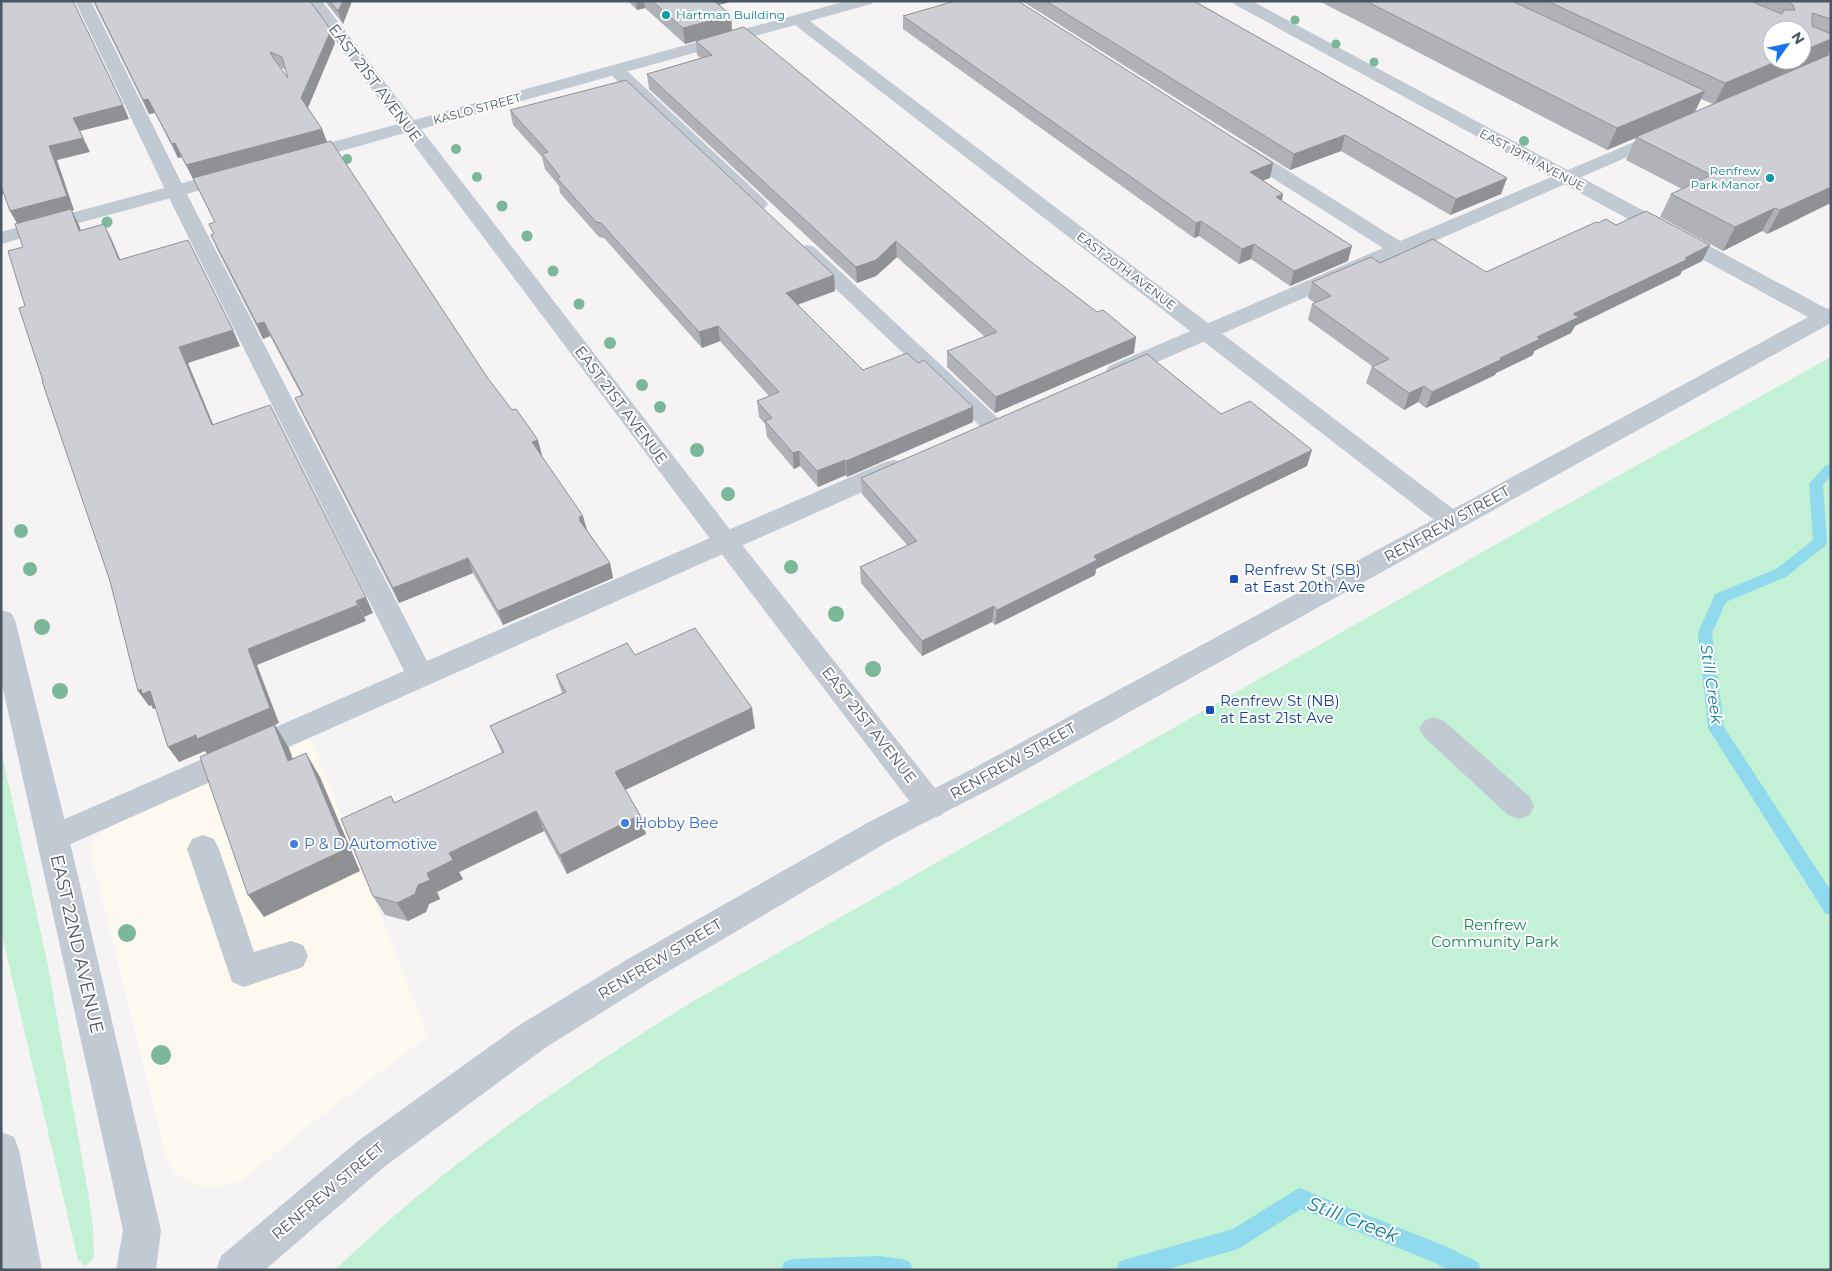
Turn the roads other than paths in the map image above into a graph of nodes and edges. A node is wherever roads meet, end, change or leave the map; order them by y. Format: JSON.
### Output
{"nodes":[{"id":1,"x":83,"y":1,"type":"edge"},
{"id":2,"x":314,"y":1,"type":"edge"},
{"id":3,"x":866,"y":1,"type":"edge"},
{"id":4,"x":1240,"y":1,"type":"edge"},
{"id":5,"x":799,"y":21,"type":"junction"},
{"id":6,"x":1812,"y":49,"type":"edge"},
{"id":7,"x":1828,"y":61,"type":"edge"},
{"id":8,"x":617,"y":71,"type":"junction"},
{"id":9,"x":409,"y":128,"type":"junction"},
{"id":10,"x":1678,"y":128,"type":"edge"},
{"id":11,"x":1224,"y":139,"type":"edge"},
{"id":12,"x":280,"y":163,"type":"edge"},
{"id":13,"x":251,"y":170,"type":"edge"},
{"id":14,"x":1565,"y":178,"type":"junction"},
{"id":15,"x":176,"y":191,"type":"junction"},
{"id":16,"x":768,"y":214,"type":"edge"},
{"id":17,"x":790,"y":234,"type":"edge"},
{"id":18,"x":1,"y":238,"type":"edge"},
{"id":19,"x":1400,"y":250,"type":"junction"},
{"id":20,"x":1828,"y":316,"type":"edge"},
{"id":21,"x":1206,"y":332,"type":"junction"},
{"id":22,"x":1097,"y":379,"type":"edge"},
{"id":23,"x":992,"y":425,"type":"edge"},
{"id":24,"x":912,"y":460,"type":"edge"},
{"id":25,"x":1452,"y":521,"type":"junction"},
{"id":26,"x":726,"y":542,"type":"junction"},
{"id":27,"x":1,"y":620,"type":"edge"},
{"id":28,"x":421,"y":677,"type":"junction"},
{"id":29,"x":1434,"y":729,"type":"dead end"},
{"id":30,"x":931,"y":806,"type":"junction"},
{"id":31,"x":1519,"y":806,"type":"dead end"},
{"id":32,"x":54,"y":838,"type":"junction"},
{"id":33,"x":203,"y":849,"type":"dead end"},
{"id":34,"x":292,"y":956,"type":"dead end"},
{"id":35,"x":1,"y":1150,"type":"edge"},
{"id":36,"x":22,"y":1270,"type":"edge"},
{"id":37,"x":136,"y":1270,"type":"edge"},
{"id":38,"x":235,"y":1270,"type":"edge"}],
"edges":[{"from":1,"to":15,"type":"street"},
{"from":2,"to":9,"type":"street","name":"EAST 21ST AVENUE"},
{"from":3,"to":5,"type":"street","name":"KASLO STREET"},
{"from":4,"to":14,"type":"street","name":"EAST 19TH AVENUE"},
{"from":5,"to":8,"type":"street","name":"KASLO STREET"},
{"from":5,"to":21,"type":"street","name":"EAST 20TH AVENUE"},
{"from":6,"to":7,"type":"street"},
{"from":8,"to":9,"type":"street","name":"KASLO STREET"},
{"from":8,"to":16,"type":"street"},
{"from":9,"to":12,"type":"street","name":"KASLO STREET"},
{"from":9,"to":26,"type":"street","name":"EAST 21ST AVENUE"},
{"from":10,"to":14,"type":"street"},
{"from":11,"to":19,"type":"street"},
{"from":13,"to":15,"type":"street"},
{"from":14,"to":19,"type":"street"},
{"from":14,"to":20,"type":"street","name":"EAST 19TH AVENUE"},
{"from":15,"to":18,"type":"street"},
{"from":15,"to":28,"type":"street"},
{"from":17,"to":23,"type":"street"},
{"from":19,"to":21,"type":"street"},
{"from":20,"to":25,"type":"street","name":"RENFREW STREET"},
{"from":21,"to":22,"type":"street"},
{"from":21,"to":25,"type":"street","name":"EAST 20TH AVENUE"},
{"from":24,"to":26,"type":"street"},
{"from":25,"to":30,"type":"street","name":"RENFREW STREET"},
{"from":26,"to":28,"type":"street"},
{"from":26,"to":30,"type":"street","name":"EAST 21ST AVENUE"},
{"from":27,"to":32,"type":"street","name":"EAST 22ND AVENUE"},
{"from":28,"to":32,"type":"street"},
{"from":29,"to":31,"type":"street"},
{"from":30,"to":38,"type":"street","name":"RENFREW STREET"},
{"from":32,"to":37,"type":"street","name":"EAST 22ND AVENUE"},
{"from":33,"to":34,"type":"street"},
{"from":35,"to":36,"type":"street"}]}
